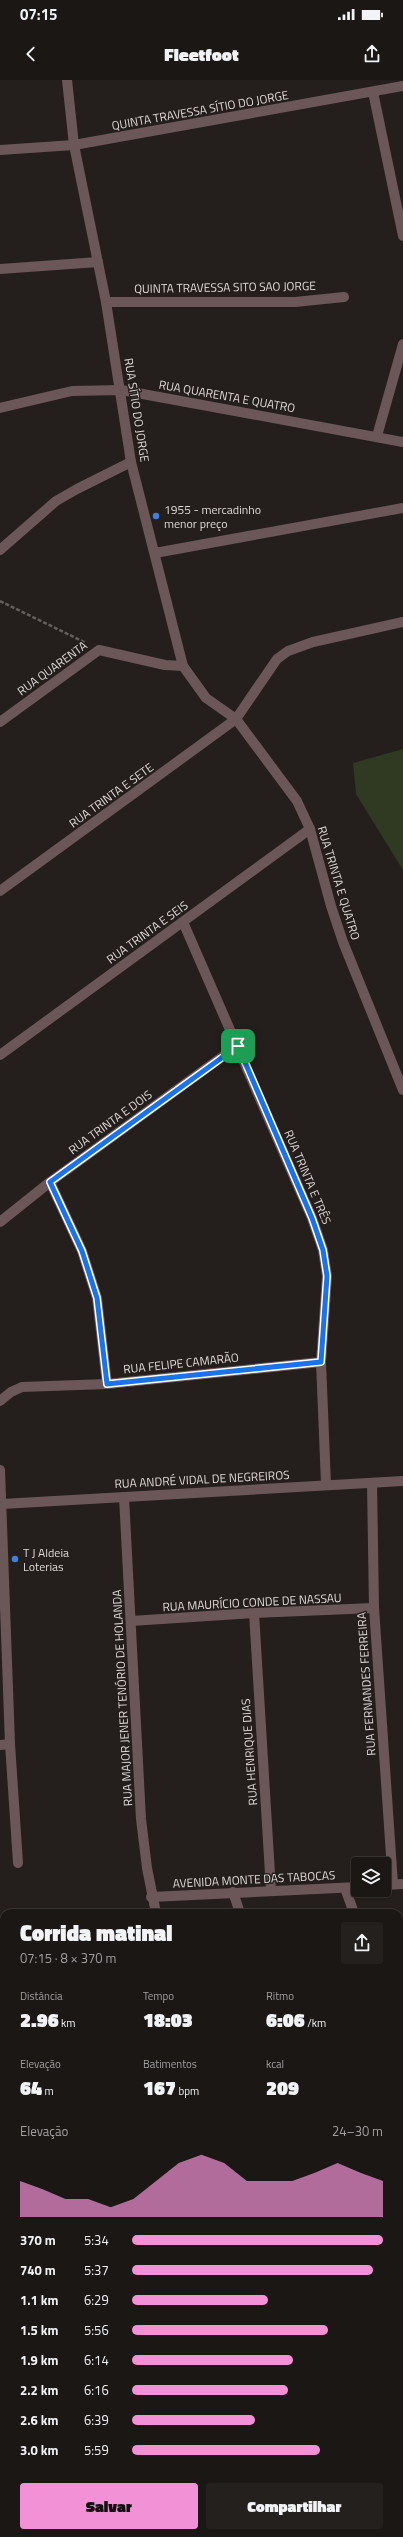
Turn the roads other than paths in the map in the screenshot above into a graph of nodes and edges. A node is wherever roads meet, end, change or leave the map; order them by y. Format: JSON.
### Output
{"nodes":[{"id":1,"x":67,"y":80,"type":"edge"},
{"id":2,"x":387,"y":85,"type":"edge"},
{"id":3,"x":403,"y":86,"type":"edge"},
{"id":4,"x":373,"y":92,"type":"junction"},
{"id":5,"x":74,"y":145,"type":"junction"},
{"id":6,"x":0,"y":150,"type":"edge"},
{"id":7,"x":403,"y":236,"type":"edge"},
{"id":8,"x":98,"y":262,"type":"junction"},
{"id":9,"x":0,"y":269,"type":"edge"},
{"id":10,"x":344,"y":296,"type":"dead end"},
{"id":11,"x":106,"y":302,"type":"junction"},
{"id":12,"x":403,"y":344,"type":"edge"},
{"id":13,"x":121,"y":390,"type":"junction"},
{"id":14,"x":0,"y":408,"type":"edge"},
{"id":15,"x":377,"y":436,"type":"junction"},
{"id":16,"x":403,"y":442,"type":"edge"},
{"id":17,"x":132,"y":462,"type":"junction"},
{"id":18,"x":403,"y":508,"type":"edge"},
{"id":19,"x":0,"y":550,"type":"edge"},
{"id":20,"x":155,"y":553,"type":"junction"},
{"id":21,"x":403,"y":622,"type":"edge"},
{"id":22,"x":183,"y":666,"type":"junction"},
{"id":23,"x":236,"y":719,"type":"junction"},
{"id":24,"x":0,"y":722,"type":"edge"},
{"id":25,"x":310,"y":829,"type":"junction"},
{"id":26,"x":0,"y":891,"type":"edge"},
{"id":27,"x":183,"y":922,"type":"junction"},
{"id":28,"x":238,"y":1046,"type":"junction"},
{"id":29,"x":0,"y":1055,"type":"edge"},
{"id":30,"x":403,"y":1090,"type":"edge"},
{"id":31,"x":50,"y":1182,"type":"junction"},
{"id":32,"x":0,"y":1222,"type":"edge"},
{"id":33,"x":321,"y":1362,"type":"junction"},
{"id":34,"x":107,"y":1384,"type":"junction"},
{"id":35,"x":0,"y":1401,"type":"edge"},
{"id":36,"x":0,"y":1470,"type":"edge"},
{"id":37,"x":403,"y":1481,"type":"edge"},
{"id":38,"x":372,"y":1482,"type":"junction"},
{"id":39,"x":326,"y":1484,"type":"junction"},
{"id":40,"x":124,"y":1497,"type":"junction"},
{"id":41,"x":2,"y":1504,"type":"junction"},
{"id":42,"x":374,"y":1608,"type":"junction"},
{"id":43,"x":254,"y":1613,"type":"junction"},
{"id":44,"x":131,"y":1622,"type":"junction"},
{"id":45,"x":5,"y":1745,"type":"edge"},
{"id":46,"x":18,"y":1863,"type":"dead end"},
{"id":47,"x":393,"y":1884,"type":"edge"},
{"id":48,"x":345,"y":1888,"type":"junction"},
{"id":49,"x":351,"y":1888,"type":"edge"},
{"id":50,"x":271,"y":1890,"type":"junction"},
{"id":51,"x":233,"y":1892,"type":"junction"},
{"id":52,"x":151,"y":1897,"type":"junction"},
{"id":53,"x":155,"y":1909,"type":"edge"},
{"id":54,"x":239,"y":1909,"type":"edge"},
{"id":55,"x":353,"y":1909,"type":"edge"}],
"edges":[{"from":1,"to":5,"type":"street","name":"RUA SÍTIO DO JORGE"},
{"from":2,"to":3,"type":"street","name":"QUINTA TRAVESSA SÍTIO DO JORGE"},
{"from":2,"to":4,"type":"street","name":"QUINTA TRAVESSA SÍTIO DO JORGE"},
{"from":4,"to":5,"type":"street","name":"QUINTA TRAVESSA SÍTIO DO JORGE"},
{"from":4,"to":7,"type":"street"},
{"from":5,"to":6,"type":"street","name":"QUINTA TRAVESSA SÍTIO DO JORGE"},
{"from":5,"to":8,"type":"street","name":"RUA SÍTIO DO JORGE"},
{"from":8,"to":9,"type":"street"},
{"from":8,"to":11,"type":"street","name":"RUA SÍTIO DO JORGE"},
{"from":10,"to":11,"type":"street","name":"QUINTA TRAVESSA SITO SAO JORGE"},
{"from":11,"to":13,"type":"street","name":"RUA SÍTIO DO JORGE"},
{"from":12,"to":15,"type":"street"},
{"from":13,"to":14,"type":"street","name":"RUA QUARENTA E QUATRO"},
{"from":13,"to":15,"type":"street","name":"RUA QUARENTA E QUATRO"},
{"from":13,"to":17,"type":"street","name":"RUA SÍTIO DO JORGE"},
{"from":15,"to":16,"type":"street","name":"RUA QUARENTA E QUATRO"},
{"from":17,"to":19,"type":"street"},
{"from":17,"to":20,"type":"street","name":"RUA SÍTIO DO JORGE"},
{"from":18,"to":20,"type":"street"},
{"from":20,"to":22,"type":"street","name":"RUA SÍTIO DO JORGE"},
{"from":21,"to":23,"type":"street","name":"RUA TRINTA E SETE"},
{"from":22,"to":23,"type":"street","name":"RUA SÍTIO DO JORGE"},
{"from":22,"to":24,"type":"street","name":"RUA QUARENTA"},
{"from":23,"to":25,"type":"street","name":"RUA TRINTA E QUATRO"},
{"from":23,"to":26,"type":"street","name":"RUA TRINTA E SETE"},
{"from":25,"to":27,"type":"street","name":"RUA TRINTA E SEIS"},
{"from":25,"to":30,"type":"street","name":"RUA TRINTA E QUATRO"},
{"from":27,"to":28,"type":"street","name":"RUA TRINTA E TRÊS"},
{"from":27,"to":29,"type":"street","name":"RUA TRINTA E SEIS"},
{"from":28,"to":31,"type":"street","name":"RUA TRINTA E DOIS"},
{"from":28,"to":33,"type":"street","name":"RUA TRINTA E TRÊS"},
{"from":31,"to":32,"type":"street","name":"RUA TRINTA E DOIS"},
{"from":31,"to":34,"type":"street"},
{"from":33,"to":34,"type":"street","name":"RUA FELIPE CAMARÃO"},
{"from":33,"to":39,"type":"street","name":"RUA TRINTA E TRÊS"},
{"from":34,"to":35,"type":"street","name":"RUA FELIPE CAMARÃO"},
{"from":36,"to":41,"type":"street"},
{"from":37,"to":38,"type":"street","name":"RUA ANDRÉ VIDAL DE NEGREIROS"},
{"from":38,"to":39,"type":"street","name":"RUA ANDRÉ VIDAL DE NEGREIROS"},
{"from":38,"to":42,"type":"street","name":"RUA FERNANDES FERREIRA"},
{"from":39,"to":40,"type":"street","name":"RUA ANDRÉ VIDAL DE NEGREIROS"},
{"from":40,"to":41,"type":"street","name":"RUA ANDRÉ VIDAL DE NEGREIROS"},
{"from":40,"to":44,"type":"street","name":"RUA MAJOR JENER TENÓRIO DE HOLANDA"},
{"from":41,"to":45,"type":"street"},
{"from":42,"to":43,"type":"street","name":"RUA MAURÍCIO CONDE DE NASSAU"},
{"from":42,"to":47,"type":"street","name":"RUA FERNANDES FERREIRA"},
{"from":43,"to":44,"type":"street","name":"RUA MAURÍCIO CONDE DE NASSAU"},
{"from":43,"to":50,"type":"street","name":"RUA HENRIQUE DIAS"},
{"from":44,"to":52,"type":"street","name":"RUA MAJOR JENER TENÓRIO DE HOLANDA"},
{"from":45,"to":46,"type":"street"},
{"from":48,"to":49,"type":"street","name":"AVENIDA MONTE DAS TABOCAS"},
{"from":48,"to":50,"type":"street","name":"AVENIDA MONTE DAS TABOCAS"},
{"from":48,"to":55,"type":"street"},
{"from":50,"to":51,"type":"street","name":"AVENIDA MONTE DAS TABOCAS"},
{"from":51,"to":52,"type":"street","name":"AVENIDA MONTE DAS TABOCAS"},
{"from":51,"to":54,"type":"street"},
{"from":52,"to":53,"type":"street","name":"RUA MAJOR JENER TENÓRIO DE HOLANDA"}]}
